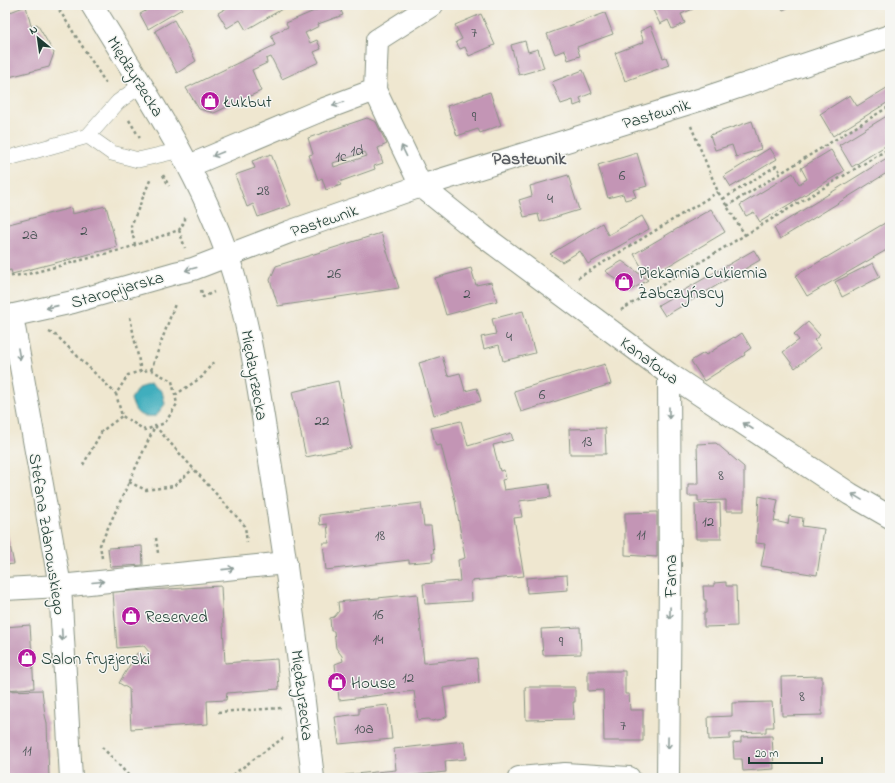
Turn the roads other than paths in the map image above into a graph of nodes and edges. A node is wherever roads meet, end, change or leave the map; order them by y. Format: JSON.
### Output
{"nodes":[{"id":1,"x":92,"y":5,"type":"edge"},
{"id":2,"x":432,"y":5,"type":"edge"},
{"id":3,"x":890,"y":36,"type":"edge"},
{"id":4,"x":141,"y":85,"type":"junction"},
{"id":5,"x":375,"y":90,"type":"junction"},
{"id":6,"x":88,"y":136,"type":"junction"},
{"id":7,"x":185,"y":158,"type":"junction"},
{"id":8,"x":5,"y":159,"type":"edge"},
{"id":9,"x":421,"y":186,"type":"junction"},
{"id":10,"x":228,"y":256,"type":"junction"},
{"id":11,"x":9,"y":316,"type":"edge"},
{"id":12,"x":669,"y":374,"type":"junction"},
{"id":13,"x":890,"y":517,"type":"edge"},
{"id":14,"x":286,"y":563,"type":"junction"},
{"id":15,"x":60,"y":586,"type":"junction"},
{"id":16,"x":5,"y":589,"type":"edge"},
{"id":17,"x":71,"y":778,"type":"edge"},
{"id":18,"x":314,"y":778,"type":"edge"},
{"id":19,"x":519,"y":778,"type":"edge"},
{"id":20,"x":629,"y":778,"type":"edge"},
{"id":21,"x":668,"y":778,"type":"edge"}],
"edges":[{"from":1,"to":4,"type":"street","name":"Międzyrzecka"},
{"from":2,"to":5,"type":"street"},
{"from":3,"to":9,"type":"street","name":"Pastewnik"},
{"from":4,"to":6,"type":"lane"},
{"from":4,"to":7,"type":"street","name":"Międzyrzecka"},
{"from":5,"to":7,"type":"street","one_way":true},
{"from":9,"to":5,"type":"street","one_way":true},
{"from":6,"to":7,"type":"lane"},
{"from":6,"to":8,"type":"lane"},
{"from":7,"to":10,"type":"street","name":"Międzyrzecka"},
{"from":9,"to":10,"type":"street","name":"Pastewnik"},
{"from":9,"to":12,"type":"street","name":"Kanałowa"},
{"from":10,"to":11,"type":"street","name":"Staropijarska","one_way":true},
{"from":10,"to":14,"type":"street","name":"Międzyrzecka"},
{"from":11,"to":15,"type":"street","name":"Stefana Zdanowskiego","one_way":true},
{"from":13,"to":12,"type":"street","name":"Kanałowa","one_way":true},
{"from":12,"to":21,"type":"street","name":"Farna","one_way":true},
{"from":15,"to":14,"type":"street","one_way":true},
{"from":14,"to":18,"type":"street","name":"Międzyrzecka"},
{"from":15,"to":16,"type":"street"},
{"from":15,"to":17,"type":"street","name":"Stefana Zdanowskiego","one_way":true},
{"from":19,"to":20,"type":"street"}]}
